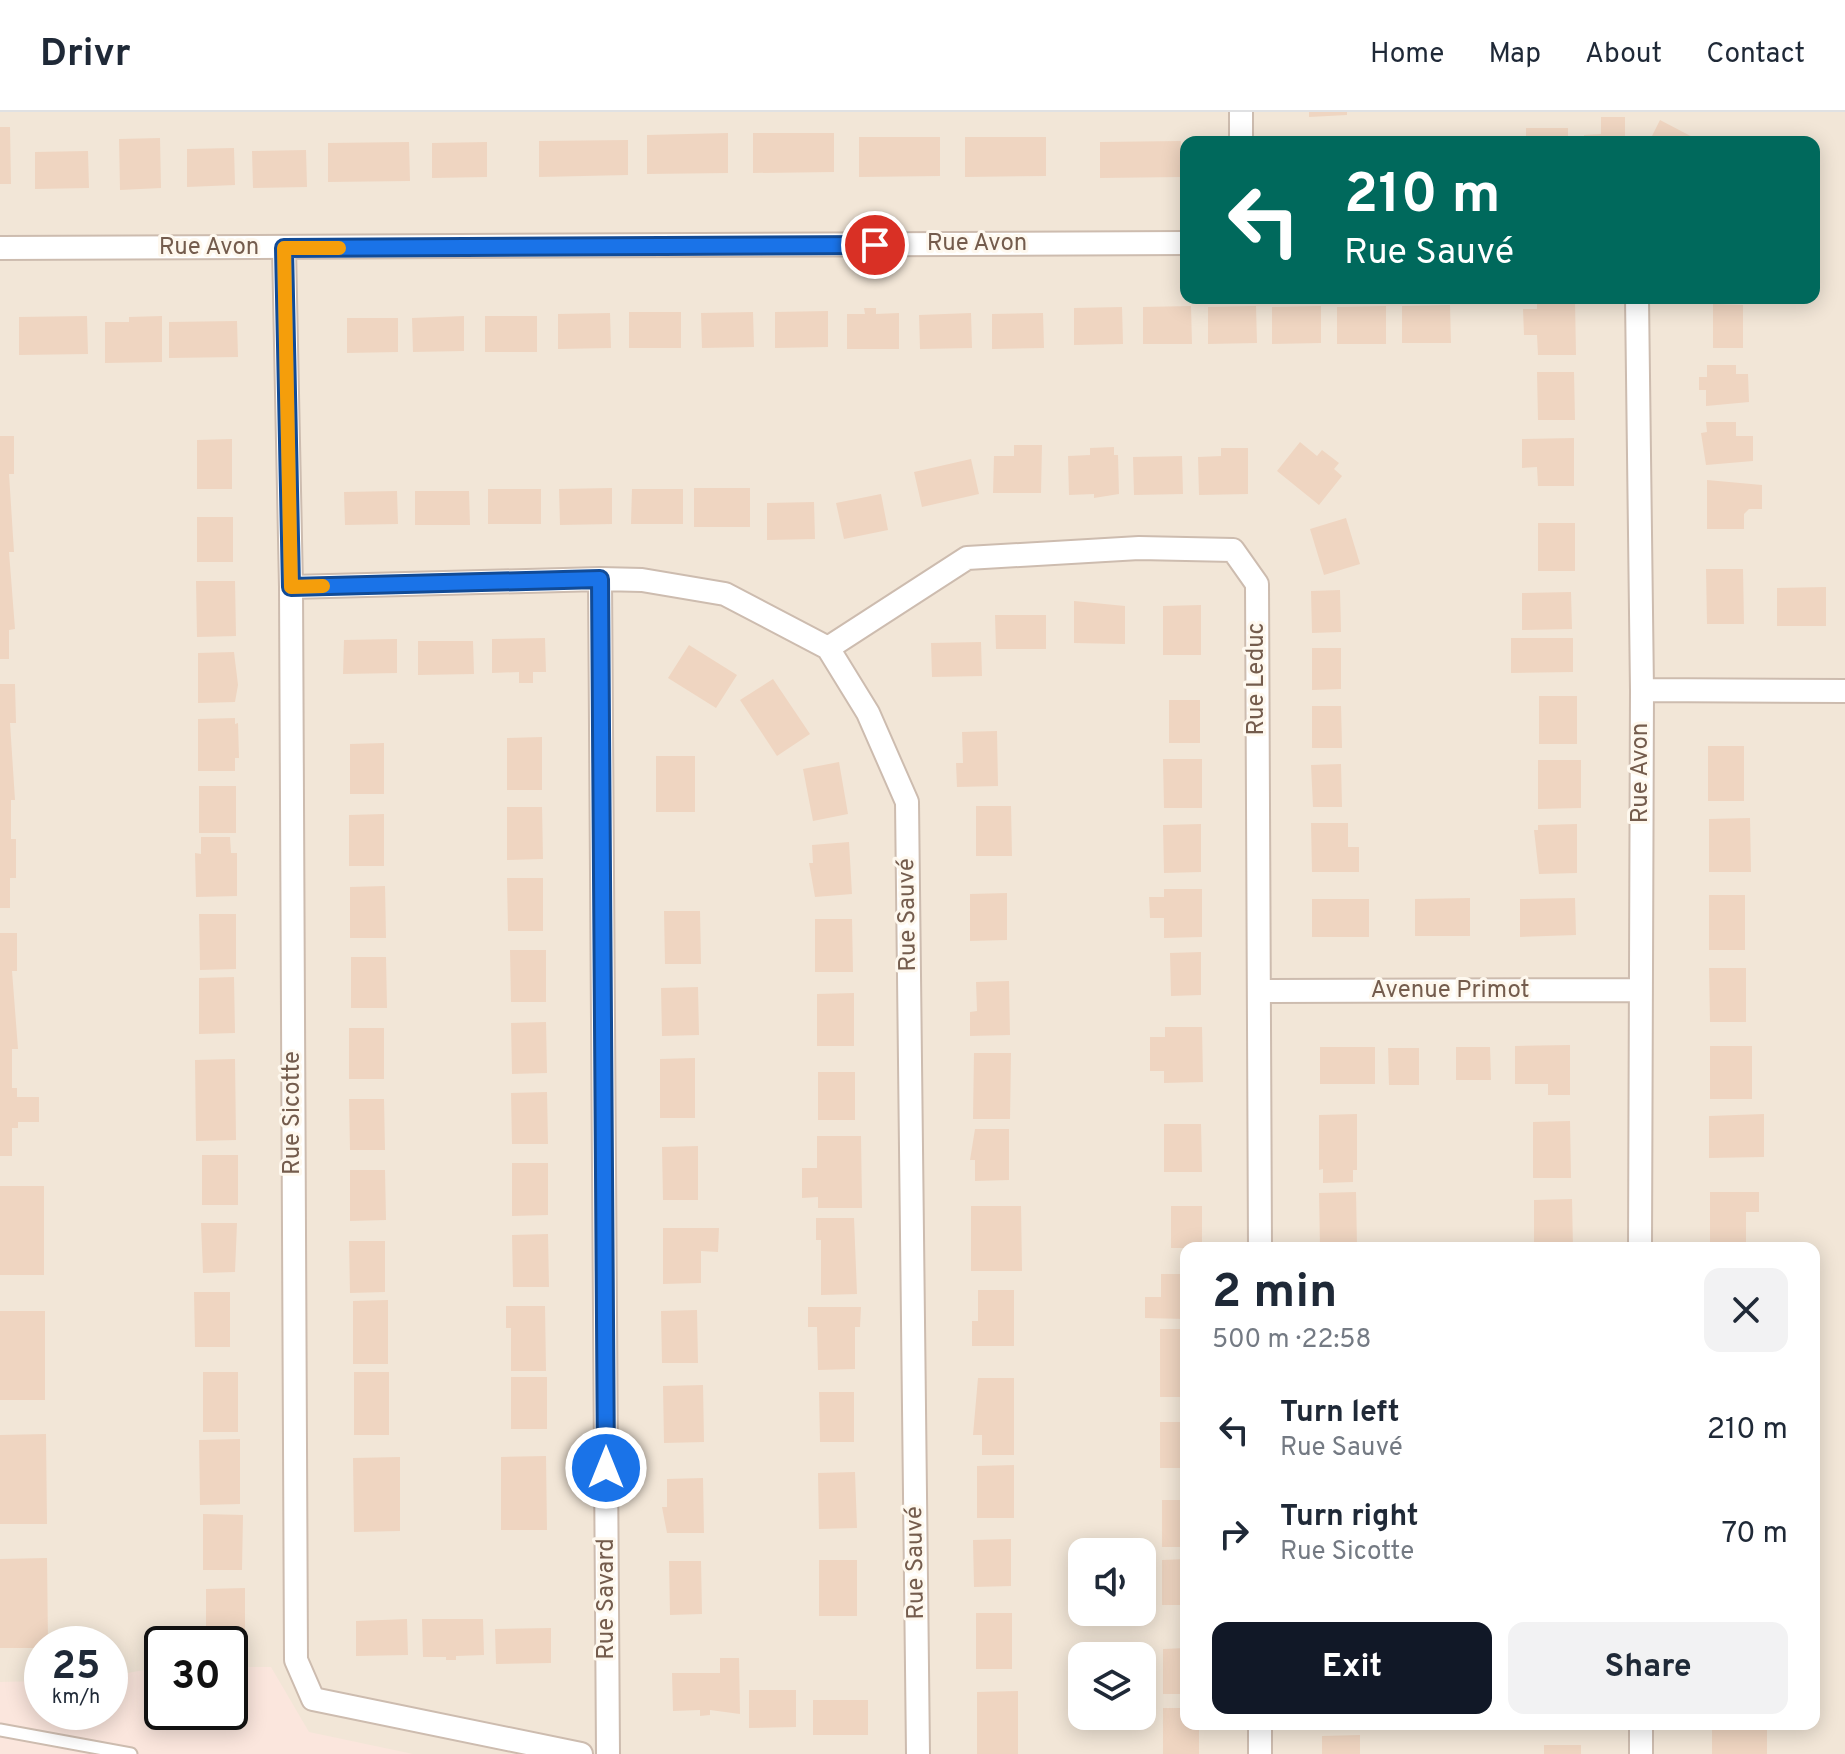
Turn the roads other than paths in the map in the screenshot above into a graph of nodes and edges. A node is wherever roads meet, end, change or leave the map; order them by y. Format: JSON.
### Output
{"nodes":[{"id":1,"x":1241,"y":112,"type":"edge"},
{"id":2,"x":1241,"y":136,"type":"edge"},
{"id":3,"x":1180,"y":243,"type":"edge"},
{"id":4,"x":0,"y":248,"type":"edge"},
{"id":5,"x":284,"y":248,"type":"junction"},
{"id":6,"x":1637,"y":304,"type":"edge"},
{"id":7,"x":600,"y":579,"type":"junction"},
{"id":8,"x":291,"y":587,"type":"junction"},
{"id":9,"x":828,"y":648,"type":"junction"},
{"id":10,"x":1642,"y":690,"type":"junction"},
{"id":11,"x":1845,"y":691,"type":"edge"},
{"id":12,"x":1640,"y":990,"type":"junction"},
{"id":13,"x":1260,"y":991,"type":"junction"},
{"id":14,"x":1260,"y":1242,"type":"edge"},
{"id":15,"x":1640,"y":1242,"type":"edge"},
{"id":16,"x":0,"y":1730,"type":"edge"},
{"id":17,"x":1260,"y":1730,"type":"edge"},
{"id":18,"x":1641,"y":1730,"type":"edge"},
{"id":19,"x":131,"y":1754,"type":"edge"},
{"id":20,"x":581,"y":1754,"type":"edge"},
{"id":21,"x":608,"y":1754,"type":"edge"},
{"id":22,"x":918,"y":1754,"type":"edge"},
{"id":23,"x":1260,"y":1754,"type":"edge"},
{"id":24,"x":1641,"y":1754,"type":"edge"}],
"edges":[{"from":1,"to":2,"type":"street"},
{"from":3,"to":5,"type":"street","name":"Rue Avon"},
{"from":4,"to":5,"type":"street","name":"Rue Avon"},
{"from":5,"to":8,"type":"street","name":"Rue Sicotte"},
{"from":6,"to":10,"type":"street","name":"Rue Avon"},
{"from":7,"to":8,"type":"street"},
{"from":7,"to":9,"type":"street"},
{"from":7,"to":21,"type":"street","name":"Rue Savard"},
{"from":8,"to":20,"type":"street","name":"Rue Sicotte"},
{"from":9,"to":13,"type":"street","name":"Rue Leduc"},
{"from":9,"to":22,"type":"street","name":"Rue Sauvé"},
{"from":10,"to":11,"type":"street"},
{"from":10,"to":12,"type":"street","name":"Rue Avon"},
{"from":12,"to":13,"type":"street","name":"Avenue Primot"},
{"from":12,"to":15,"type":"street","name":"Rue Avon"},
{"from":13,"to":14,"type":"street","name":"Rue Leduc"},
{"from":16,"to":19,"type":"lane"},
{"from":17,"to":23,"type":"street"},
{"from":18,"to":24,"type":"street"}]}
